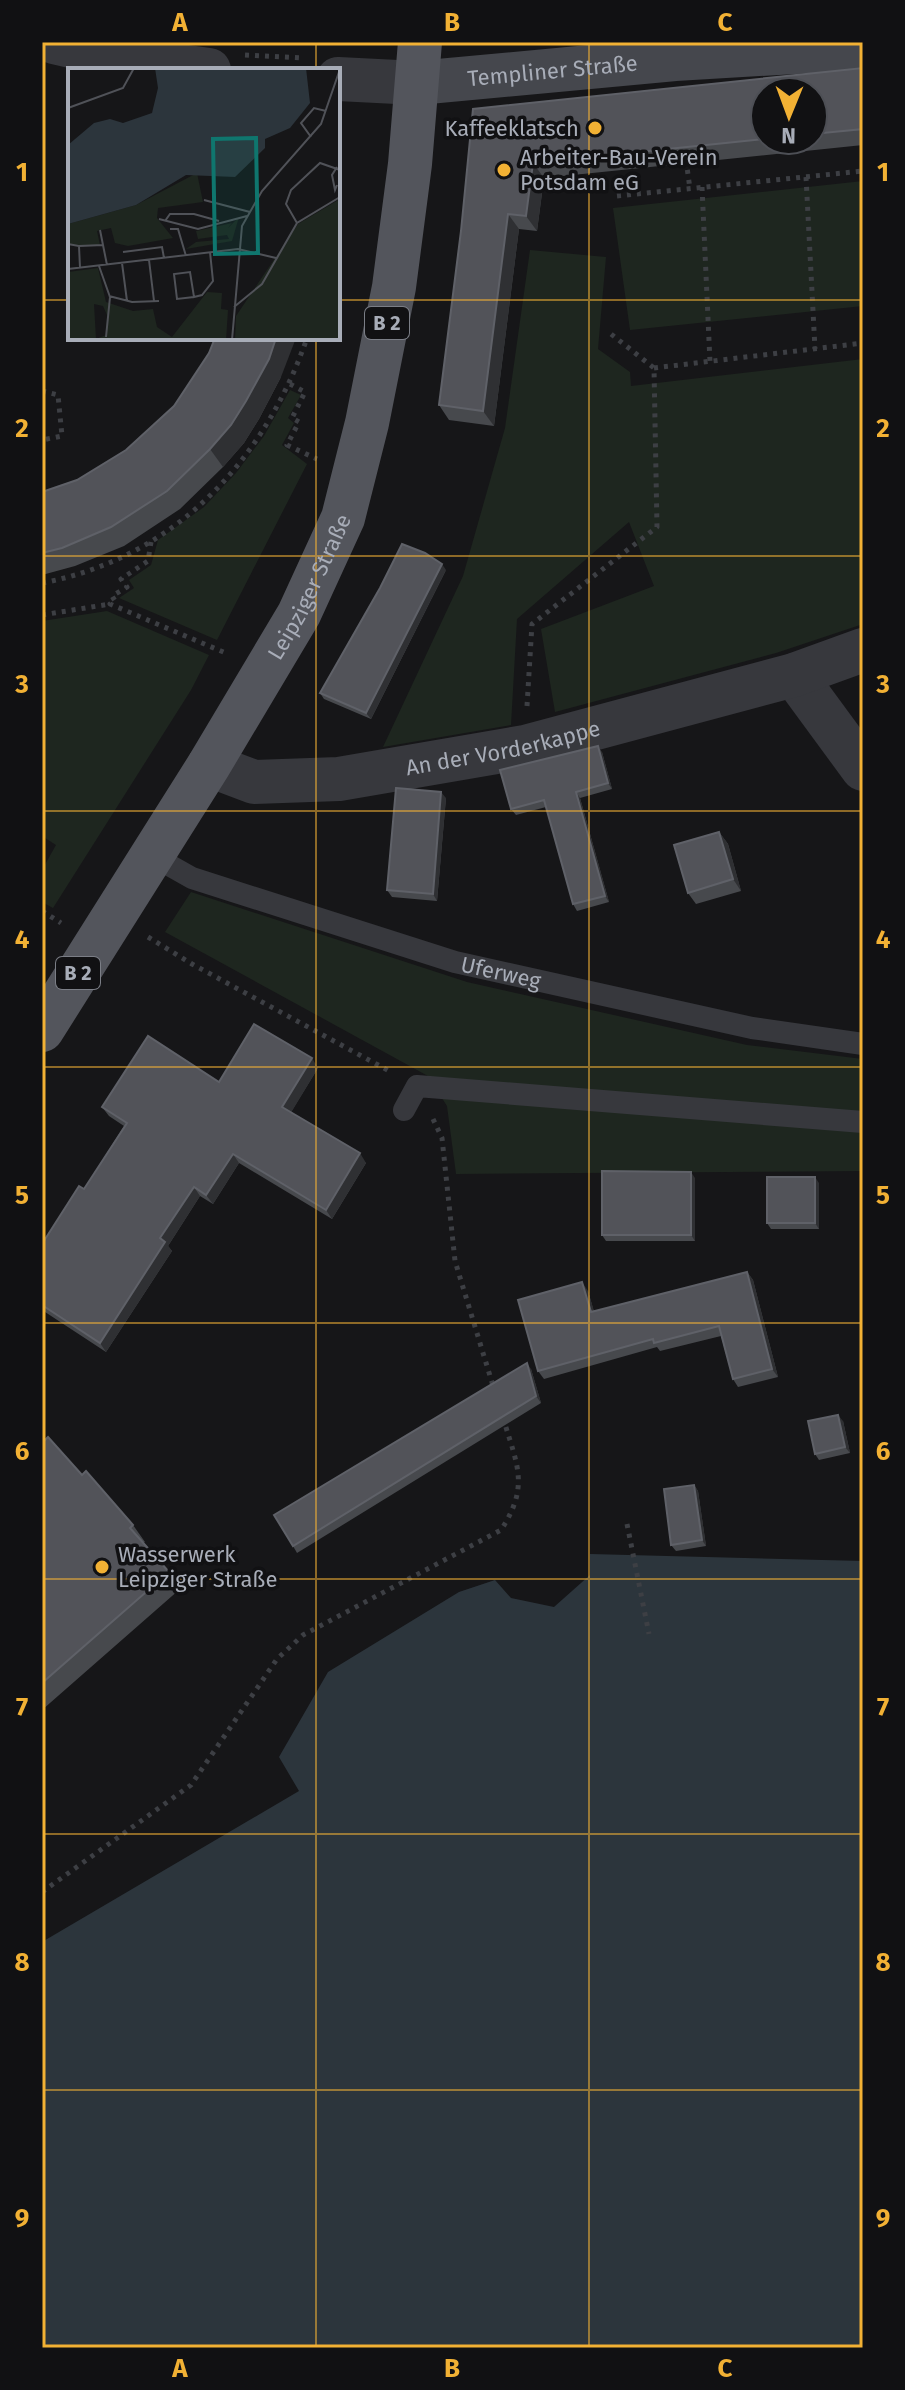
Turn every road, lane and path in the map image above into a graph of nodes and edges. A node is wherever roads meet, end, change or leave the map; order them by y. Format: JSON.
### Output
{"nodes":[{"id":1,"x":54,"y":42,"type":"edge"},
{"id":2,"x":863,"y":48,"type":"edge"},
{"id":3,"x":226,"y":62,"type":"edge"},
{"id":4,"x":419,"y":63,"type":"edge"},
{"id":5,"x":313,"y":68,"type":"edge"},
{"id":6,"x":340,"y":68,"type":"edge"},
{"id":7,"x":685,"y":146,"type":"edge"},
{"id":8,"x":863,"y":171,"type":"edge"},
{"id":9,"x":806,"y":177,"type":"junction"},
{"id":10,"x":702,"y":187,"type":"junction"},
{"id":11,"x":690,"y":189,"type":"junction"},
{"id":12,"x":617,"y":196,"type":"dead end"},
{"id":13,"x":611,"y":334,"type":"dead end"},
{"id":14,"x":306,"y":340,"type":"edge"},
{"id":15,"x":863,"y":343,"type":"edge"},
{"id":16,"x":815,"y":349,"type":"junction"},
{"id":17,"x":710,"y":362,"type":"junction"},
{"id":18,"x":654,"y":368,"type":"junction"},
{"id":19,"x":290,"y":384,"type":"junction"},
{"id":20,"x":42,"y":391,"type":"edge"},
{"id":21,"x":42,"y":440,"type":"edge"},
{"id":22,"x":287,"y":445,"type":"dead end"},
{"id":23,"x":151,"y":541,"type":"junction"},
{"id":24,"x":42,"y":583,"type":"edge"},
{"id":25,"x":110,"y":604,"type":"junction"},
{"id":26,"x":42,"y":615,"type":"edge"},
{"id":27,"x":863,"y":650,"type":"edge"},
{"id":28,"x":265,"y":669,"type":"junction"},
{"id":29,"x":794,"y":675,"type":"junction"},
{"id":30,"x":525,"y":747,"type":"junction"},
{"id":31,"x":209,"y":765,"type":"junction"},
{"id":32,"x":863,"y":769,"type":"edge"},
{"id":33,"x":153,"y":856,"type":"junction"},
{"id":34,"x":114,"y":915,"type":"junction"},
{"id":35,"x":42,"y":1030,"type":"edge"},
{"id":36,"x":863,"y":1044,"type":"edge"},
{"id":37,"x":417,"y":1086,"type":"junction"},
{"id":38,"x":404,"y":1110,"type":"dead end"},
{"id":39,"x":863,"y":1122,"type":"edge"},
{"id":40,"x":497,"y":1398,"type":"edge"},
{"id":41,"x":501,"y":1413,"type":"edge"},
{"id":42,"x":627,"y":1524,"type":"dead end"},
{"id":43,"x":649,"y":1634,"type":"dead end"},
{"id":44,"x":42,"y":1892,"type":"edge"}],
"edges":[{"from":1,"to":3,"type":"street"},
{"from":2,"to":4,"type":"street","name":"Templiner Straße"},
{"from":3,"to":5,"type":"path"},
{"from":4,"to":6,"type":"street","name":"Templiner Straße"},
{"from":4,"to":28,"type":"main road","name":"Leipziger Straße","number":"B 2"},
{"from":7,"to":11,"type":"path"},
{"from":8,"to":9,"type":"path"},
{"from":9,"to":10,"type":"path"},
{"from":9,"to":16,"type":"path"},
{"from":10,"to":11,"type":"path"},
{"from":10,"to":17,"type":"path"},
{"from":11,"to":12,"type":"path"},
{"from":13,"to":18,"type":"path"},
{"from":14,"to":19,"type":"path"},
{"from":15,"to":16,"type":"path"},
{"from":16,"to":17,"type":"path"},
{"from":17,"to":18,"type":"path"},
{"from":18,"to":30,"type":"path"},
{"from":19,"to":22,"type":"path"},
{"from":19,"to":23,"type":"path"},
{"from":20,"to":21,"type":"path"},
{"from":23,"to":24,"type":"path"},
{"from":23,"to":25,"type":"path"},
{"from":25,"to":26,"type":"path"},
{"from":25,"to":28,"type":"path"},
{"from":27,"to":29,"type":"street","name":"An der Vorderkappe"},
{"from":28,"to":31,"type":"main road","name":"Leipziger Straße","number":"B 2"},
{"from":29,"to":30,"type":"street","name":"An der Vorderkappe"},
{"from":29,"to":32,"type":"street"},
{"from":30,"to":31,"type":"street","name":"An der Vorderkappe"},
{"from":31,"to":33,"type":"main road","name":"Leipziger Straße","number":"B 2"},
{"from":33,"to":34,"type":"main road","name":"Leipziger Straße","number":"B 2"},
{"from":33,"to":36,"type":"lane","name":"Uferweg"},
{"from":34,"to":35,"type":"main road","name":"Leipziger Straße","number":"B 2"},
{"from":34,"to":37,"type":"path"},
{"from":37,"to":38,"type":"lane"},
{"from":37,"to":39,"type":"lane"},
{"from":37,"to":40,"type":"path"},
{"from":41,"to":44,"type":"path"},
{"from":42,"to":43,"type":"path"}]}
